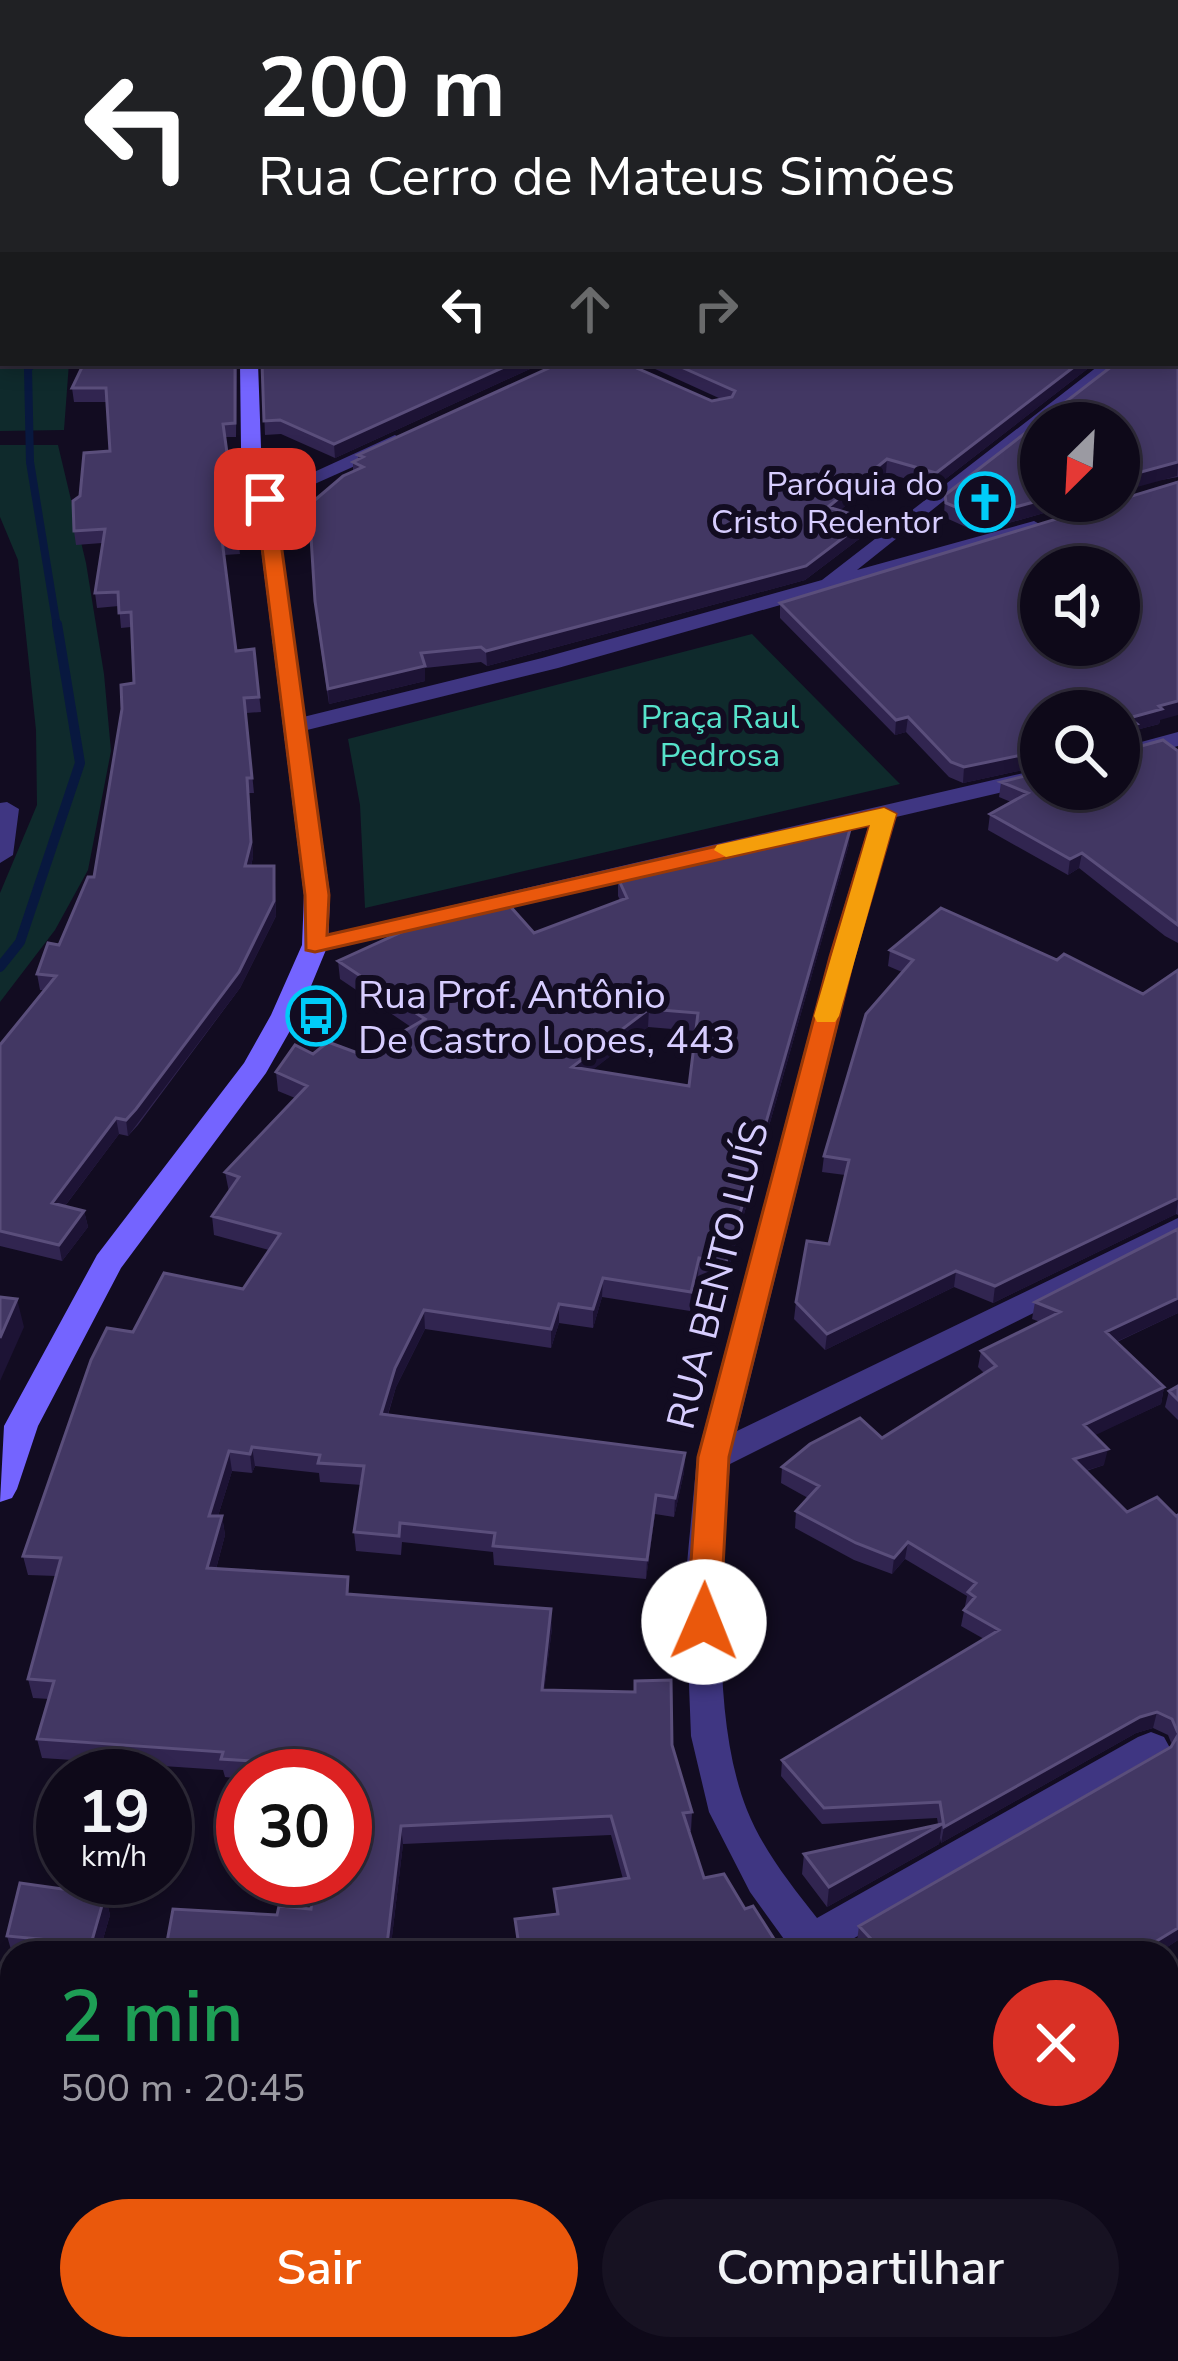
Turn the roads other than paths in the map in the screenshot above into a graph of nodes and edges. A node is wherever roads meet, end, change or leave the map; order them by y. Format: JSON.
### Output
{"nodes":[{"id":1,"x":248,"y":366,"type":"edge"},
{"id":2,"x":1110,"y":366,"type":"edge"},
{"id":3,"x":411,"y":434,"type":"edge"},
{"id":4,"x":265,"y":499,"type":"junction"},
{"id":5,"x":1054,"y":522,"type":"edge"},
{"id":6,"x":822,"y":586,"type":"junction"},
{"id":7,"x":295,"y":726,"type":"junction"},
{"id":8,"x":1178,"y":739,"type":"edge"},
{"id":9,"x":1140,"y":749,"type":"edge"},
{"id":10,"x":1020,"y":781,"type":"edge"},
{"id":11,"x":8,"y":809,"type":"dead end"},
{"id":12,"x":884,"y":814,"type":"junction"},
{"id":13,"x":0,"y":855,"type":"edge"},
{"id":14,"x":315,"y":945,"type":"junction"},
{"id":15,"x":1178,"y":1228,"type":"edge"},
{"id":16,"x":713,"y":1457,"type":"junction"},
{"id":17,"x":0,"y":1489,"type":"edge"},
{"id":18,"x":1151,"y":1748,"type":"dead end"},
{"id":19,"x":809,"y":1941,"type":"edge"},
{"id":20,"x":826,"y":1941,"type":"edge"}],
"edges":[{"from":1,"to":4,"type":"main road"},
{"from":2,"to":6,"type":"street"},
{"from":3,"to":4,"type":"street"},
{"from":4,"to":7,"type":"main road"},
{"from":5,"to":6,"type":"street"},
{"from":6,"to":7,"type":"street"},
{"from":7,"to":14,"type":"main road"},
{"from":8,"to":9,"type":"street"},
{"from":10,"to":12,"type":"street"},
{"from":11,"to":13,"type":"street"},
{"from":12,"to":14,"type":"street"},
{"from":12,"to":16,"type":"street","name":"RUA BENTO LUÍS"},
{"from":14,"to":17,"type":"main road"},
{"from":15,"to":16,"type":"street"},
{"from":16,"to":19,"type":"street","name":"RUA BENTO LUÍS"},
{"from":18,"to":20,"type":"street"}]}
